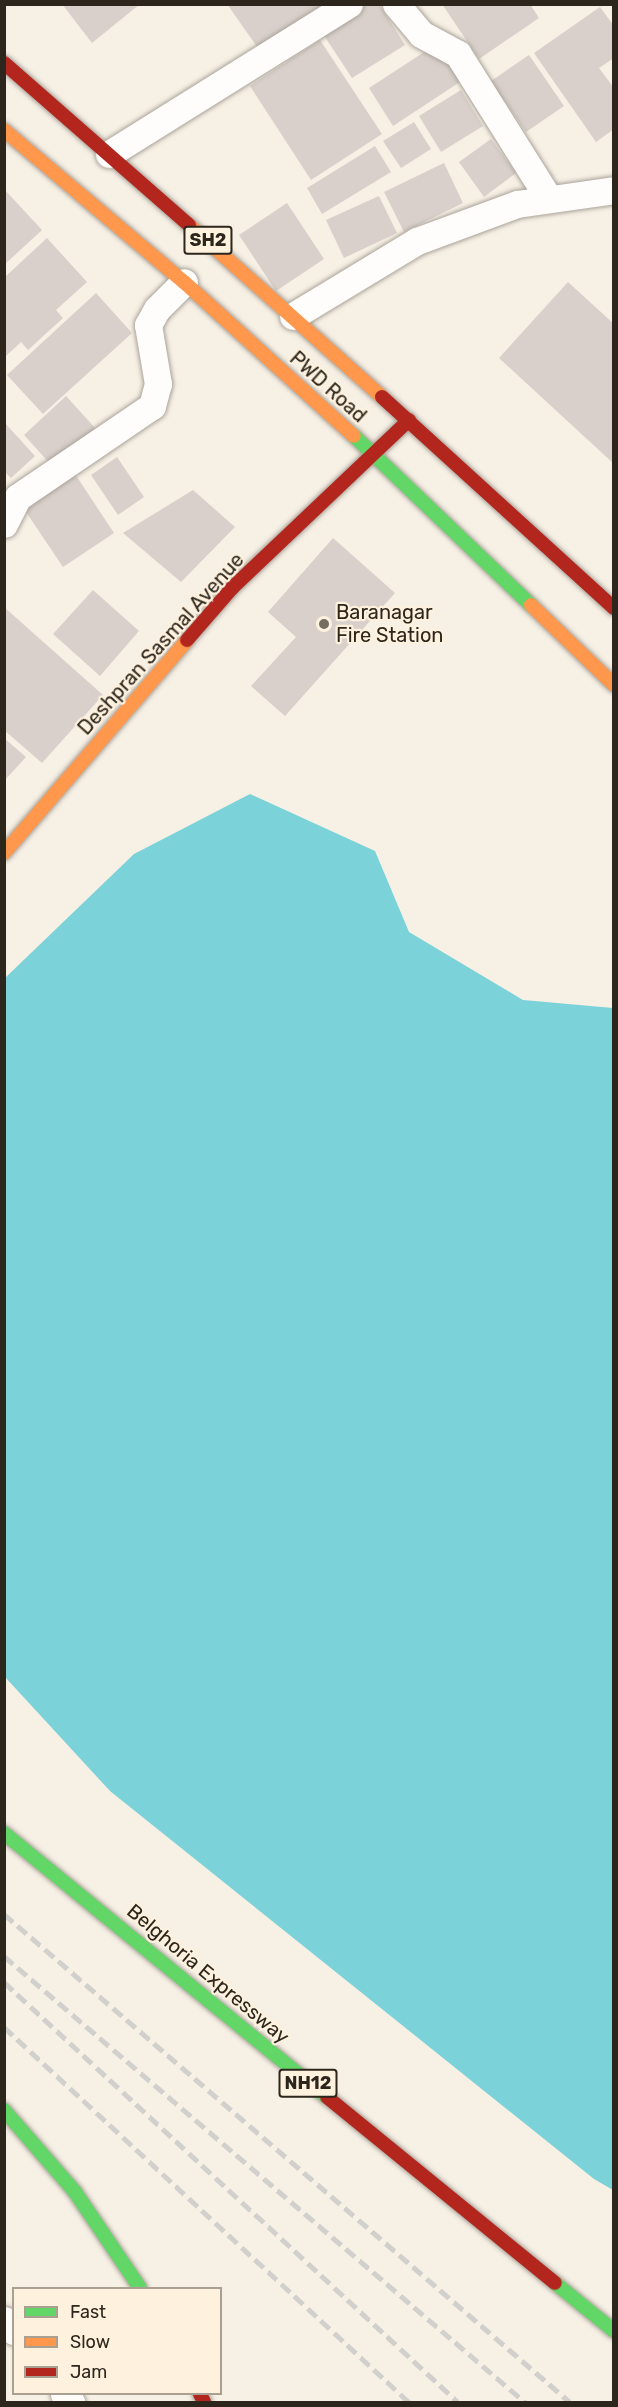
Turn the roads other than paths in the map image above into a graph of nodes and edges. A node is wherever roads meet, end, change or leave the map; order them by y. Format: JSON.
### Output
{"nodes":[{"id":1,"x":349,"y":4,"type":"edge"},
{"id":2,"x":396,"y":4,"type":"edge"},
{"id":3,"x":4,"y":63,"type":"edge"},
{"id":4,"x":4,"y":130,"type":"edge"},
{"id":5,"x":109,"y":154,"type":"junction"},
{"id":6,"x":614,"y":190,"type":"edge"},
{"id":7,"x":549,"y":199,"type":"junction"},
{"id":8,"x":184,"y":282,"type":"junction"},
{"id":9,"x":293,"y":316,"type":"junction"},
{"id":10,"x":409,"y":420,"type":"junction"},
{"id":11,"x":373,"y":454,"type":"junction"},
{"id":12,"x":4,"y":524,"type":"edge"},
{"id":13,"x":614,"y":608,"type":"edge"},
{"id":14,"x":614,"y":685,"type":"edge"},
{"id":15,"x":4,"y":853,"type":"edge"},
{"id":16,"x":7,"y":1835,"type":"edge"},
{"id":17,"x":4,"y":2110,"type":"edge"},
{"id":18,"x":139,"y":2287,"type":"edge"},
{"id":19,"x":611,"y":2329,"type":"edge"}],
"edges":[{"from":1,"to":5,"type":"street"},
{"from":2,"to":7,"type":"street"},
{"from":3,"to":5,"type":"main road","name":"PWD Road","number":"SH2"},
{"from":4,"to":8,"type":"main road","name":"PWD Road","number":"SH2"},
{"from":5,"to":9,"type":"main road","name":"PWD Road","number":"SH2"},
{"from":6,"to":7,"type":"street"},
{"from":7,"to":9,"type":"street"},
{"from":8,"to":11,"type":"main road","name":"PWD Road","number":"SH2"},
{"from":8,"to":12,"type":"street"},
{"from":9,"to":10,"type":"main road","name":"PWD Road","number":"SH2"},
{"from":10,"to":11,"type":"main road","name":"Deshpran Sasmal Avenue"},
{"from":10,"to":13,"type":"main road","name":"PWD Road","number":"SH2"},
{"from":11,"to":14,"type":"main road","name":"PWD Road","number":"SH2"},
{"from":11,"to":15,"type":"main road","name":"Deshpran Sasmal Avenue"},
{"from":16,"to":19,"type":"main road","name":"Belghoria Expressway","number":"NH12"},
{"from":17,"to":18,"type":"main road"}]}
